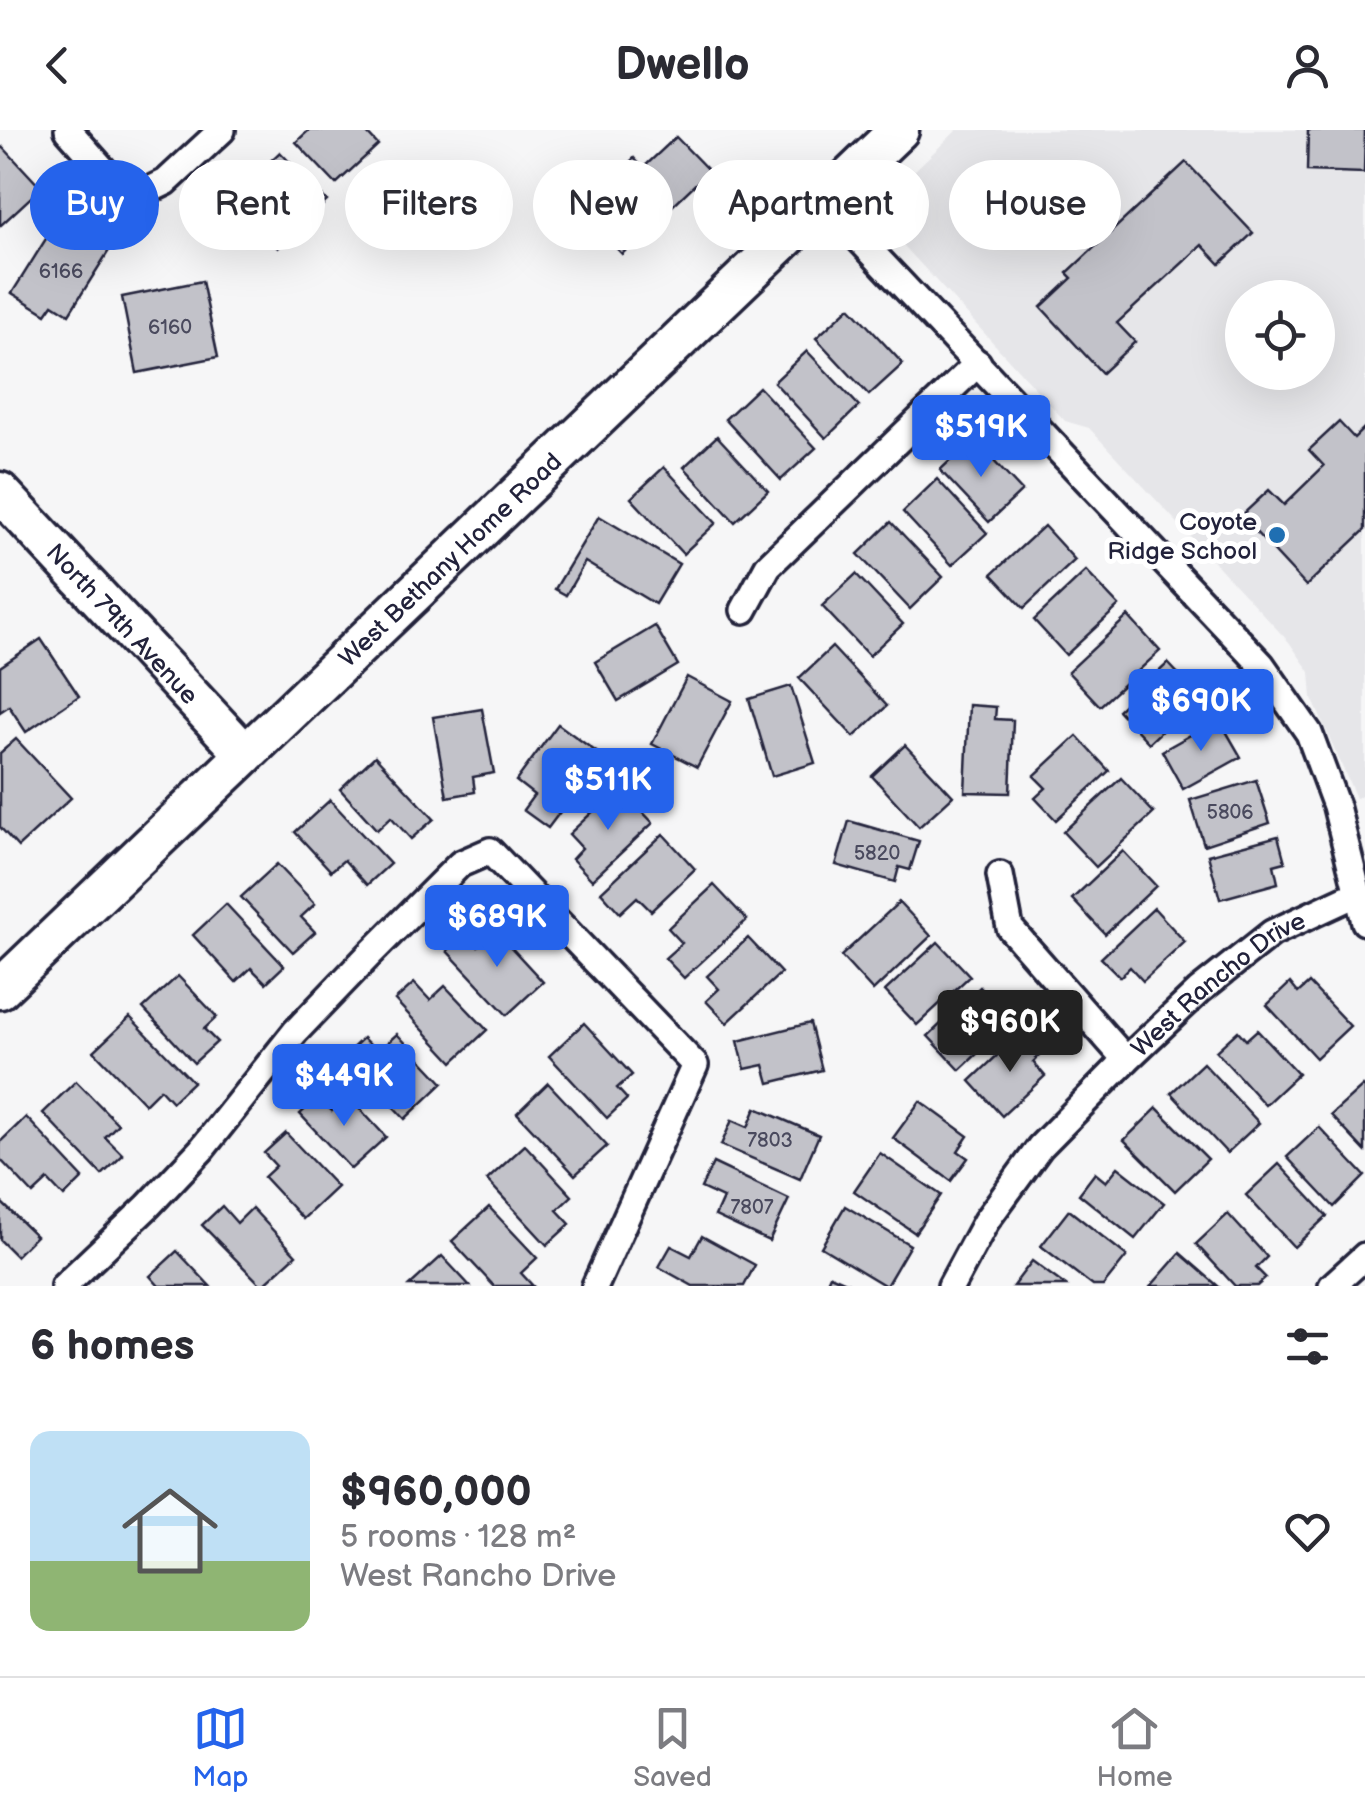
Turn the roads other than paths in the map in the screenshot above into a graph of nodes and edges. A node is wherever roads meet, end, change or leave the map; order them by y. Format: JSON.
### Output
{"nodes":[{"id":1,"x":68,"y":130,"type":"edge"},
{"id":2,"x":222,"y":130,"type":"edge"},
{"id":3,"x":899,"y":130,"type":"edge"},
{"id":4,"x":868,"y":160,"type":"edge"},
{"id":5,"x":774,"y":250,"type":"edge"},
{"id":6,"x":870,"y":250,"type":"edge"},
{"id":7,"x":978,"y":363,"type":"junction"},
{"id":8,"x":0,"y":492,"type":"edge"},
{"id":9,"x":744,"y":610,"type":"dead end"},
{"id":10,"x":244,"y":754,"type":"junction"},
{"id":11,"x":1000,"y":875,"type":"dead end"},
{"id":12,"x":1356,"y":894,"type":"junction"},
{"id":13,"x":1365,"y":922,"type":"edge"},
{"id":14,"x":0,"y":989,"type":"edge"},
{"id":15,"x":1126,"y":1060,"type":"junction"},
{"id":16,"x":1365,"y":1256,"type":"edge"},
{"id":17,"x":64,"y":1286,"type":"edge"},
{"id":18,"x":594,"y":1286,"type":"edge"},
{"id":19,"x":951,"y":1286,"type":"edge"},
{"id":20,"x":1332,"y":1286,"type":"edge"}],
"edges":[{"from":1,"to":2,"type":"street"},
{"from":3,"to":4,"type":"main road","name":"West Bethany Home Road"},
{"from":5,"to":10,"type":"main road","name":"West Bethany Home Road"},
{"from":6,"to":7,"type":"street"},
{"from":7,"to":9,"type":"street"},
{"from":7,"to":12,"type":"street"},
{"from":8,"to":10,"type":"main road","name":"North 79th Avenue"},
{"from":10,"to":14,"type":"main road","name":"West Bethany Home Road"},
{"from":11,"to":15,"type":"street"},
{"from":12,"to":13,"type":"street"},
{"from":12,"to":15,"type":"street","name":"West Rancho Drive"},
{"from":15,"to":19,"type":"street","name":"West Rancho Drive"},
{"from":16,"to":20,"type":"street"},
{"from":17,"to":18,"type":"street"}]}
